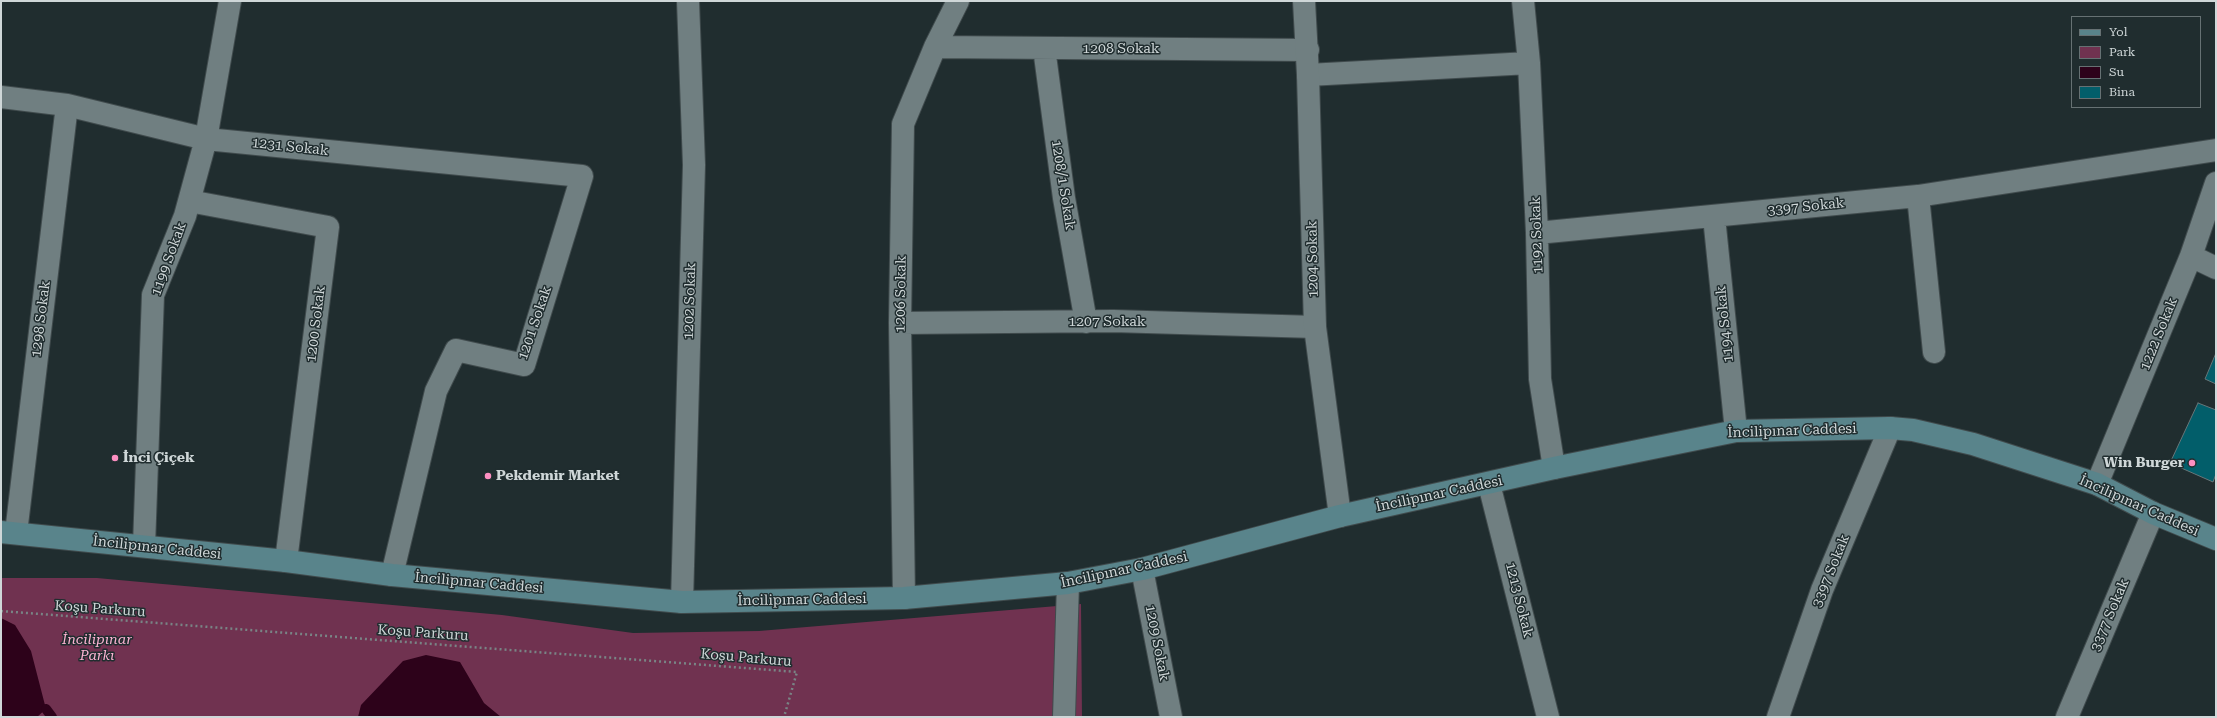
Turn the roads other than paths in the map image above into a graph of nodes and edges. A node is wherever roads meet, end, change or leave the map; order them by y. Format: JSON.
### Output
{"nodes":[{"id":1,"x":230,"y":1,"type":"edge"},
{"id":2,"x":688,"y":1,"type":"edge"},
{"id":3,"x":958,"y":1,"type":"edge"},
{"id":4,"x":1304,"y":1,"type":"edge"},
{"id":5,"x":1523,"y":1,"type":"edge"},
{"id":6,"x":935,"y":47,"type":"junction"},
{"id":7,"x":1044,"y":48,"type":"junction"},
{"id":8,"x":1308,"y":50,"type":"junction"},
{"id":9,"x":1529,"y":63,"type":"junction"},
{"id":10,"x":1308,"y":75,"type":"junction"},
{"id":11,"x":1,"y":97,"type":"edge"},
{"id":12,"x":67,"y":105,"type":"junction"},
{"id":13,"x":206,"y":139,"type":"junction"},
{"id":14,"x":2216,"y":150,"type":"edge"},
{"id":15,"x":582,"y":176,"type":"joint"},
{"id":16,"x":2216,"y":183,"type":"edge"},
{"id":17,"x":1918,"y":196,"type":"junction"},
{"id":18,"x":189,"y":201,"type":"junction"},
{"id":19,"x":1714,"y":217,"type":"junction"},
{"id":20,"x":1537,"y":233,"type":"junction"},
{"id":21,"x":2190,"y":256,"type":"junction"},
{"id":22,"x":2216,"y":268,"type":"edge"},
{"id":23,"x":1086,"y":322,"type":"junction"},
{"id":24,"x":900,"y":323,"type":"junction"},
{"id":25,"x":1315,"y":327,"type":"junction"},
{"id":26,"x":1934,"y":352,"type":"dead end"},
{"id":27,"x":1890,"y":428,"type":"junction"},
{"id":28,"x":1736,"y":431,"type":"junction"},
{"id":29,"x":1554,"y":468,"type":"junction"},
{"id":30,"x":1489,"y":484,"type":"junction"},
{"id":31,"x":2097,"y":484,"type":"junction"},
{"id":32,"x":2153,"y":513,"type":"junction"},
{"id":33,"x":1340,"y":516,"type":"junction"},
{"id":34,"x":8,"y":533,"type":"edge"},
{"id":35,"x":2216,"y":540,"type":"edge"},
{"id":36,"x":144,"y":546,"type":"junction"},
{"id":37,"x":286,"y":561,"type":"junction"},
{"id":38,"x":1142,"y":569,"type":"junction"},
{"id":39,"x":392,"y":575,"type":"junction"},
{"id":40,"x":1068,"y":583,"type":"junction"},
{"id":41,"x":904,"y":598,"type":"junction"},
{"id":42,"x":682,"y":602,"type":"junction"},
{"id":43,"x":1064,"y":717,"type":"edge"},
{"id":44,"x":1171,"y":717,"type":"edge"},
{"id":45,"x":1548,"y":717,"type":"edge"},
{"id":46,"x":1778,"y":717,"type":"edge"},
{"id":47,"x":2067,"y":717,"type":"edge"}],
"edges":[{"from":1,"to":13,"type":"street","name":"1199 Sokak"},
{"from":2,"to":42,"type":"street","name":"1202 Sokak"},
{"from":3,"to":6,"type":"street","name":"1206 Sokak"},
{"from":4,"to":8,"type":"street","name":"1204 Sokak"},
{"from":5,"to":9,"type":"street","name":"1192 Sokak"},
{"from":6,"to":7,"type":"street","name":"1208 Sokak"},
{"from":6,"to":24,"type":"street","name":"1206 Sokak"},
{"from":7,"to":8,"type":"street","name":"1208 Sokak"},
{"from":7,"to":23,"type":"street","name":"1208/1 Sokak"},
{"from":8,"to":10,"type":"street","name":"1204 Sokak"},
{"from":9,"to":10,"type":"street"},
{"from":9,"to":20,"type":"street","name":"1192 Sokak"},
{"from":10,"to":25,"type":"street","name":"1204 Sokak"},
{"from":11,"to":12,"type":"street","name":"1231 Sokak"},
{"from":12,"to":13,"type":"street","name":"1231 Sokak"},
{"from":12,"to":34,"type":"street","name":"1298 Sokak"},
{"from":13,"to":15,"type":"street","name":"1231 Sokak"},
{"from":13,"to":18,"type":"street","name":"1199 Sokak"},
{"from":14,"to":17,"type":"street","name":"3397 Sokak"},
{"from":15,"to":39,"type":"street","name":"1201 Sokak"},
{"from":16,"to":21,"type":"street","name":"1222 Sokak"},
{"from":17,"to":19,"type":"street","name":"3397 Sokak"},
{"from":17,"to":26,"type":"street"},
{"from":18,"to":36,"type":"street","name":"1199 Sokak"},
{"from":18,"to":37,"type":"street","name":"1200 Sokak"},
{"from":19,"to":20,"type":"street","name":"3397 Sokak"},
{"from":19,"to":28,"type":"street","name":"1194 Sokak"},
{"from":20,"to":29,"type":"street","name":"1192 Sokak"},
{"from":21,"to":22,"type":"street"},
{"from":21,"to":31,"type":"street","name":"1222 Sokak"},
{"from":23,"to":24,"type":"street","name":"1207 Sokak"},
{"from":23,"to":25,"type":"street","name":"1207 Sokak"},
{"from":24,"to":41,"type":"street","name":"1206 Sokak"},
{"from":25,"to":33,"type":"street","name":"1204 Sokak"},
{"from":27,"to":28,"type":"main road","name":"İncilipınar Caddesi"},
{"from":27,"to":31,"type":"main road","name":"İncilipınar Caddesi"},
{"from":27,"to":46,"type":"street","name":"3397 Sokak"},
{"from":28,"to":29,"type":"main road","name":"İncilipınar Caddesi"},
{"from":29,"to":30,"type":"main road","name":"İncilipınar Caddesi"},
{"from":30,"to":33,"type":"main road","name":"İncilipınar Caddesi"},
{"from":30,"to":45,"type":"street","name":"1213 Sokak"},
{"from":31,"to":32,"type":"main road","name":"İncilipınar Caddesi"},
{"from":32,"to":35,"type":"main road","name":"İncilipınar Caddesi"},
{"from":32,"to":47,"type":"street","name":"3377 Sokak"},
{"from":33,"to":38,"type":"main road","name":"İncilipınar Caddesi"},
{"from":34,"to":36,"type":"main road","name":"İncilipınar Caddesi"},
{"from":36,"to":37,"type":"main road","name":"İncilipınar Caddesi"},
{"from":37,"to":39,"type":"main road","name":"İncilipınar Caddesi"},
{"from":38,"to":40,"type":"main road","name":"İncilipınar Caddesi"},
{"from":38,"to":44,"type":"street","name":"1209 Sokak"},
{"from":39,"to":42,"type":"main road","name":"İncilipınar Caddesi"},
{"from":40,"to":41,"type":"main road","name":"İncilipınar Caddesi"},
{"from":40,"to":43,"type":"street"},
{"from":41,"to":42,"type":"main road","name":"İncilipınar Caddesi"}]}
